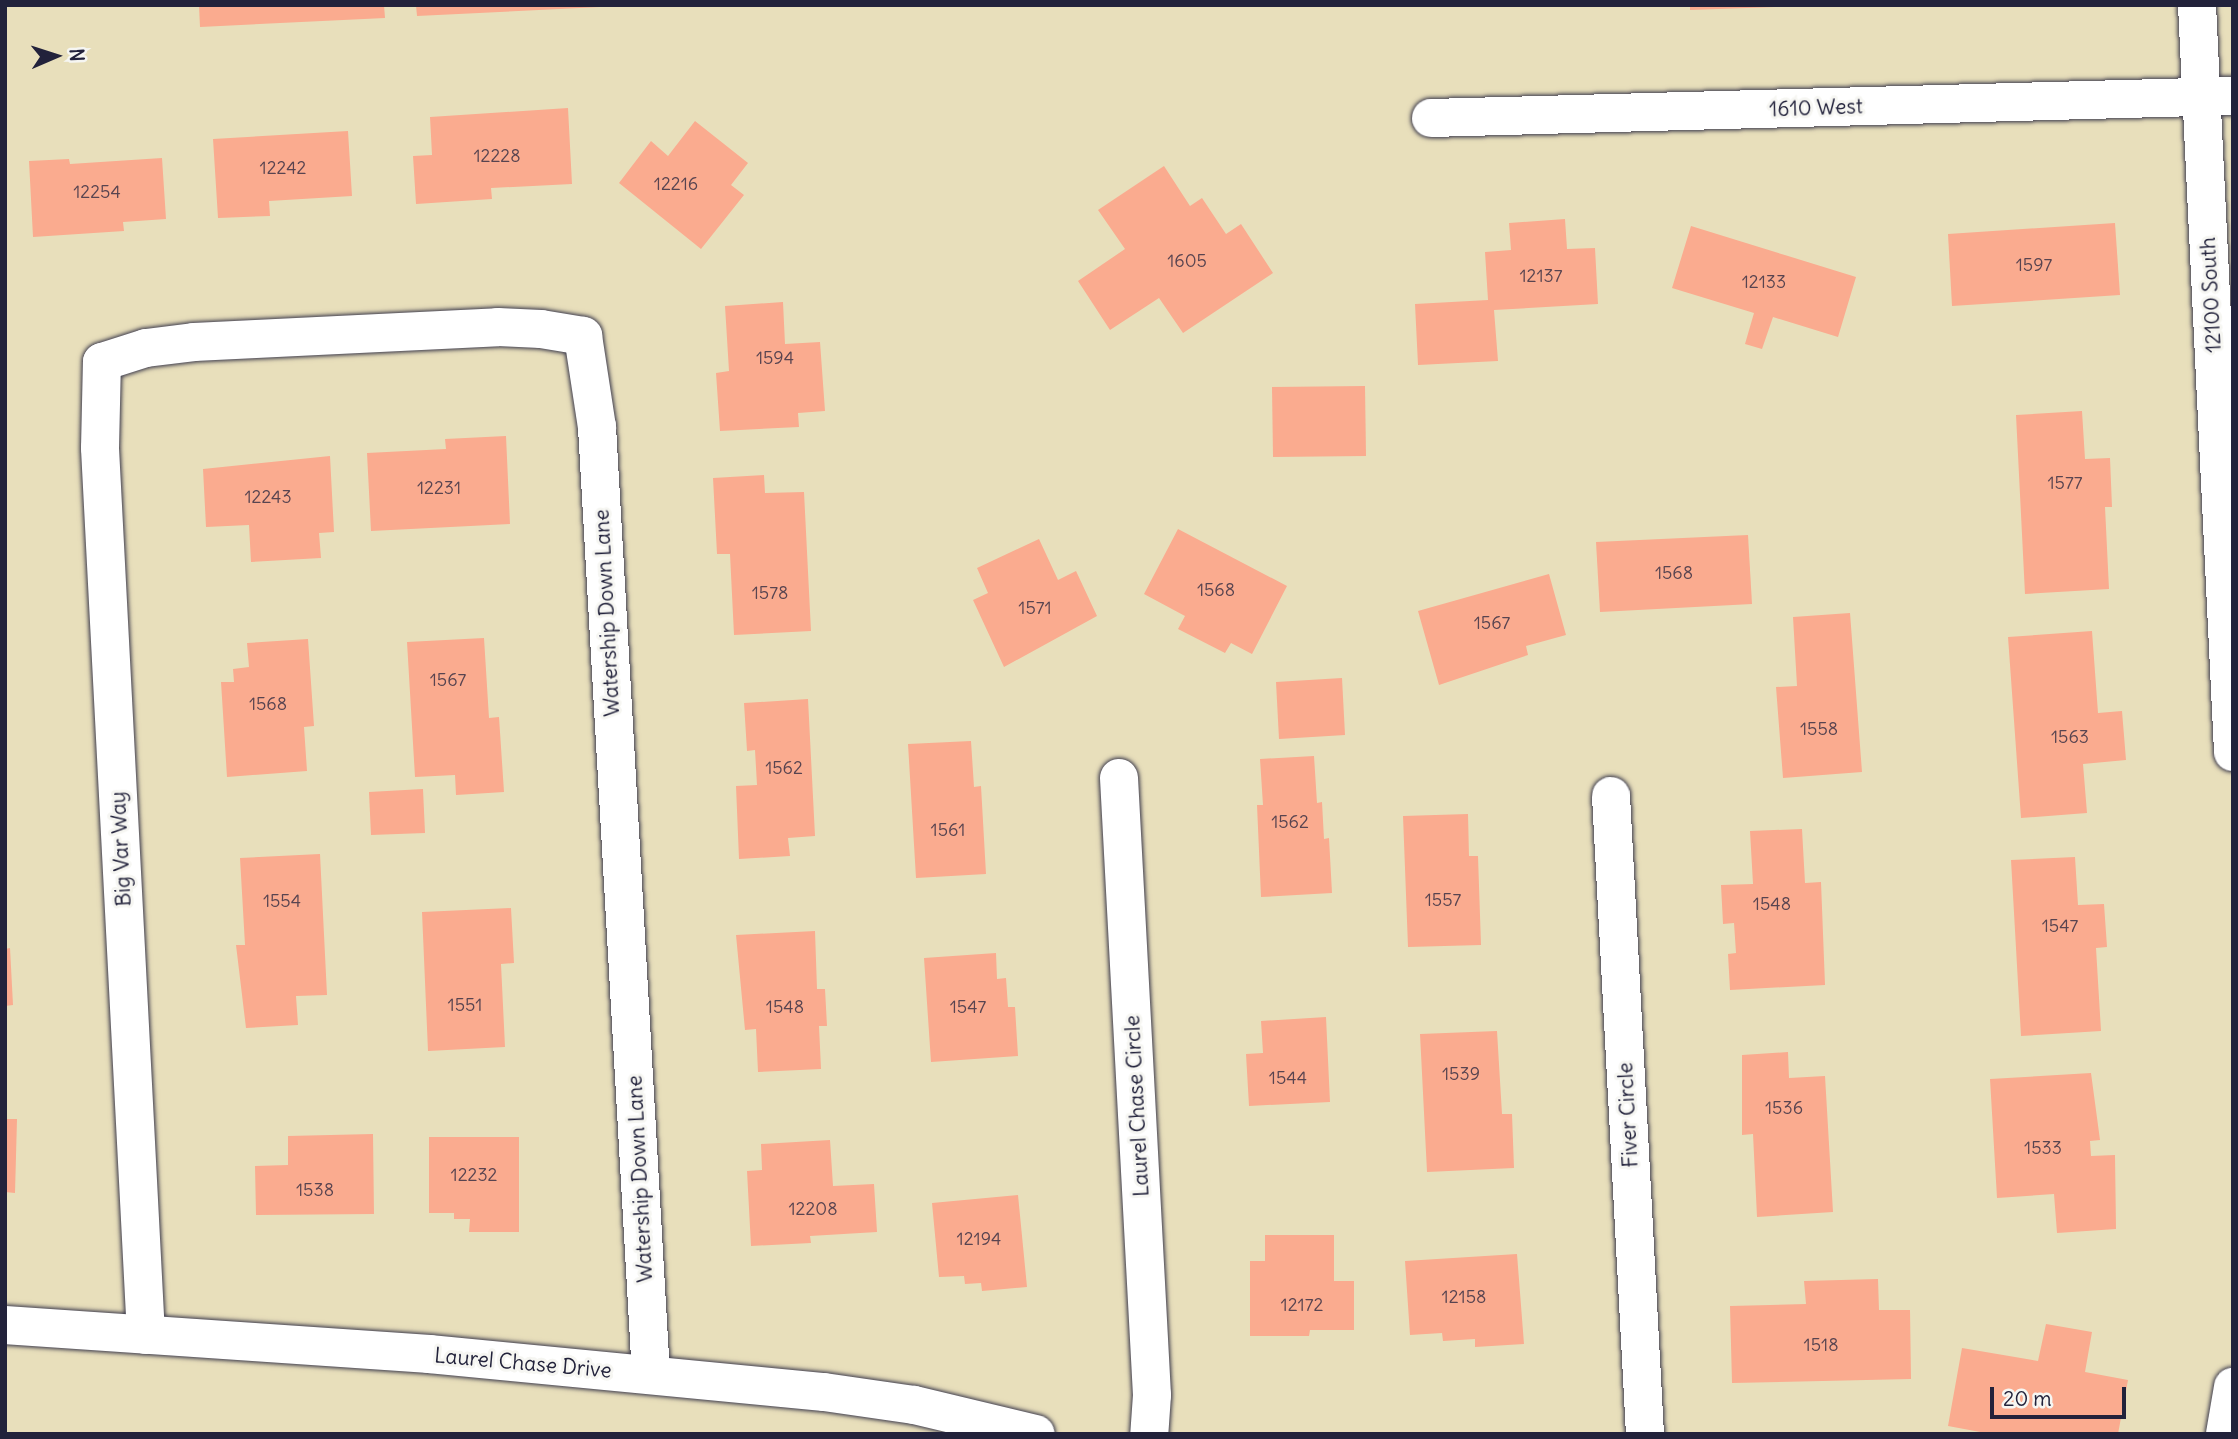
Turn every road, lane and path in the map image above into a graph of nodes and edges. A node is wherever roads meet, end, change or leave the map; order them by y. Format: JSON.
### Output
{"nodes":[{"id":1,"x":2197,"y":5,"type":"edge"},
{"id":2,"x":2217,"y":97,"type":"edge"},
{"id":3,"x":1431,"y":118,"type":"dead end"},
{"id":4,"x":102,"y":362,"type":"joint"},
{"id":5,"x":2233,"y":752,"type":"edge"},
{"id":6,"x":1119,"y":778,"type":"dead end"},
{"id":7,"x":1611,"y":796,"type":"dead end"},
{"id":8,"x":5,"y":1325,"type":"edge"},
{"id":9,"x":146,"y":1335,"type":"junction"},
{"id":10,"x":651,"y":1374,"type":"junction"},
{"id":11,"x":2233,"y":1387,"type":"edge"},
{"id":12,"x":1037,"y":1434,"type":"edge"},
{"id":13,"x":1149,"y":1434,"type":"edge"},
{"id":14,"x":1645,"y":1434,"type":"edge"},
{"id":15,"x":2225,"y":1434,"type":"edge"}],
"edges":[{"from":1,"to":2,"type":"street","name":"12100 South"},
{"from":2,"to":3,"type":"street","name":"1610 West"},
{"from":2,"to":5,"type":"street","name":"12100 South"},
{"from":4,"to":9,"type":"street","name":"Big Var Way"},
{"from":4,"to":10,"type":"street","name":"Watership Down Lane"},
{"from":6,"to":13,"type":"street","name":"Laurel Chase Circle"},
{"from":7,"to":14,"type":"street","name":"Fiver Circle"},
{"from":8,"to":9,"type":"street","name":"Laurel Chase Drive"},
{"from":9,"to":10,"type":"street","name":"Laurel Chase Drive"},
{"from":10,"to":12,"type":"street","name":"Laurel Chase Drive"},
{"from":11,"to":15,"type":"street"}]}
